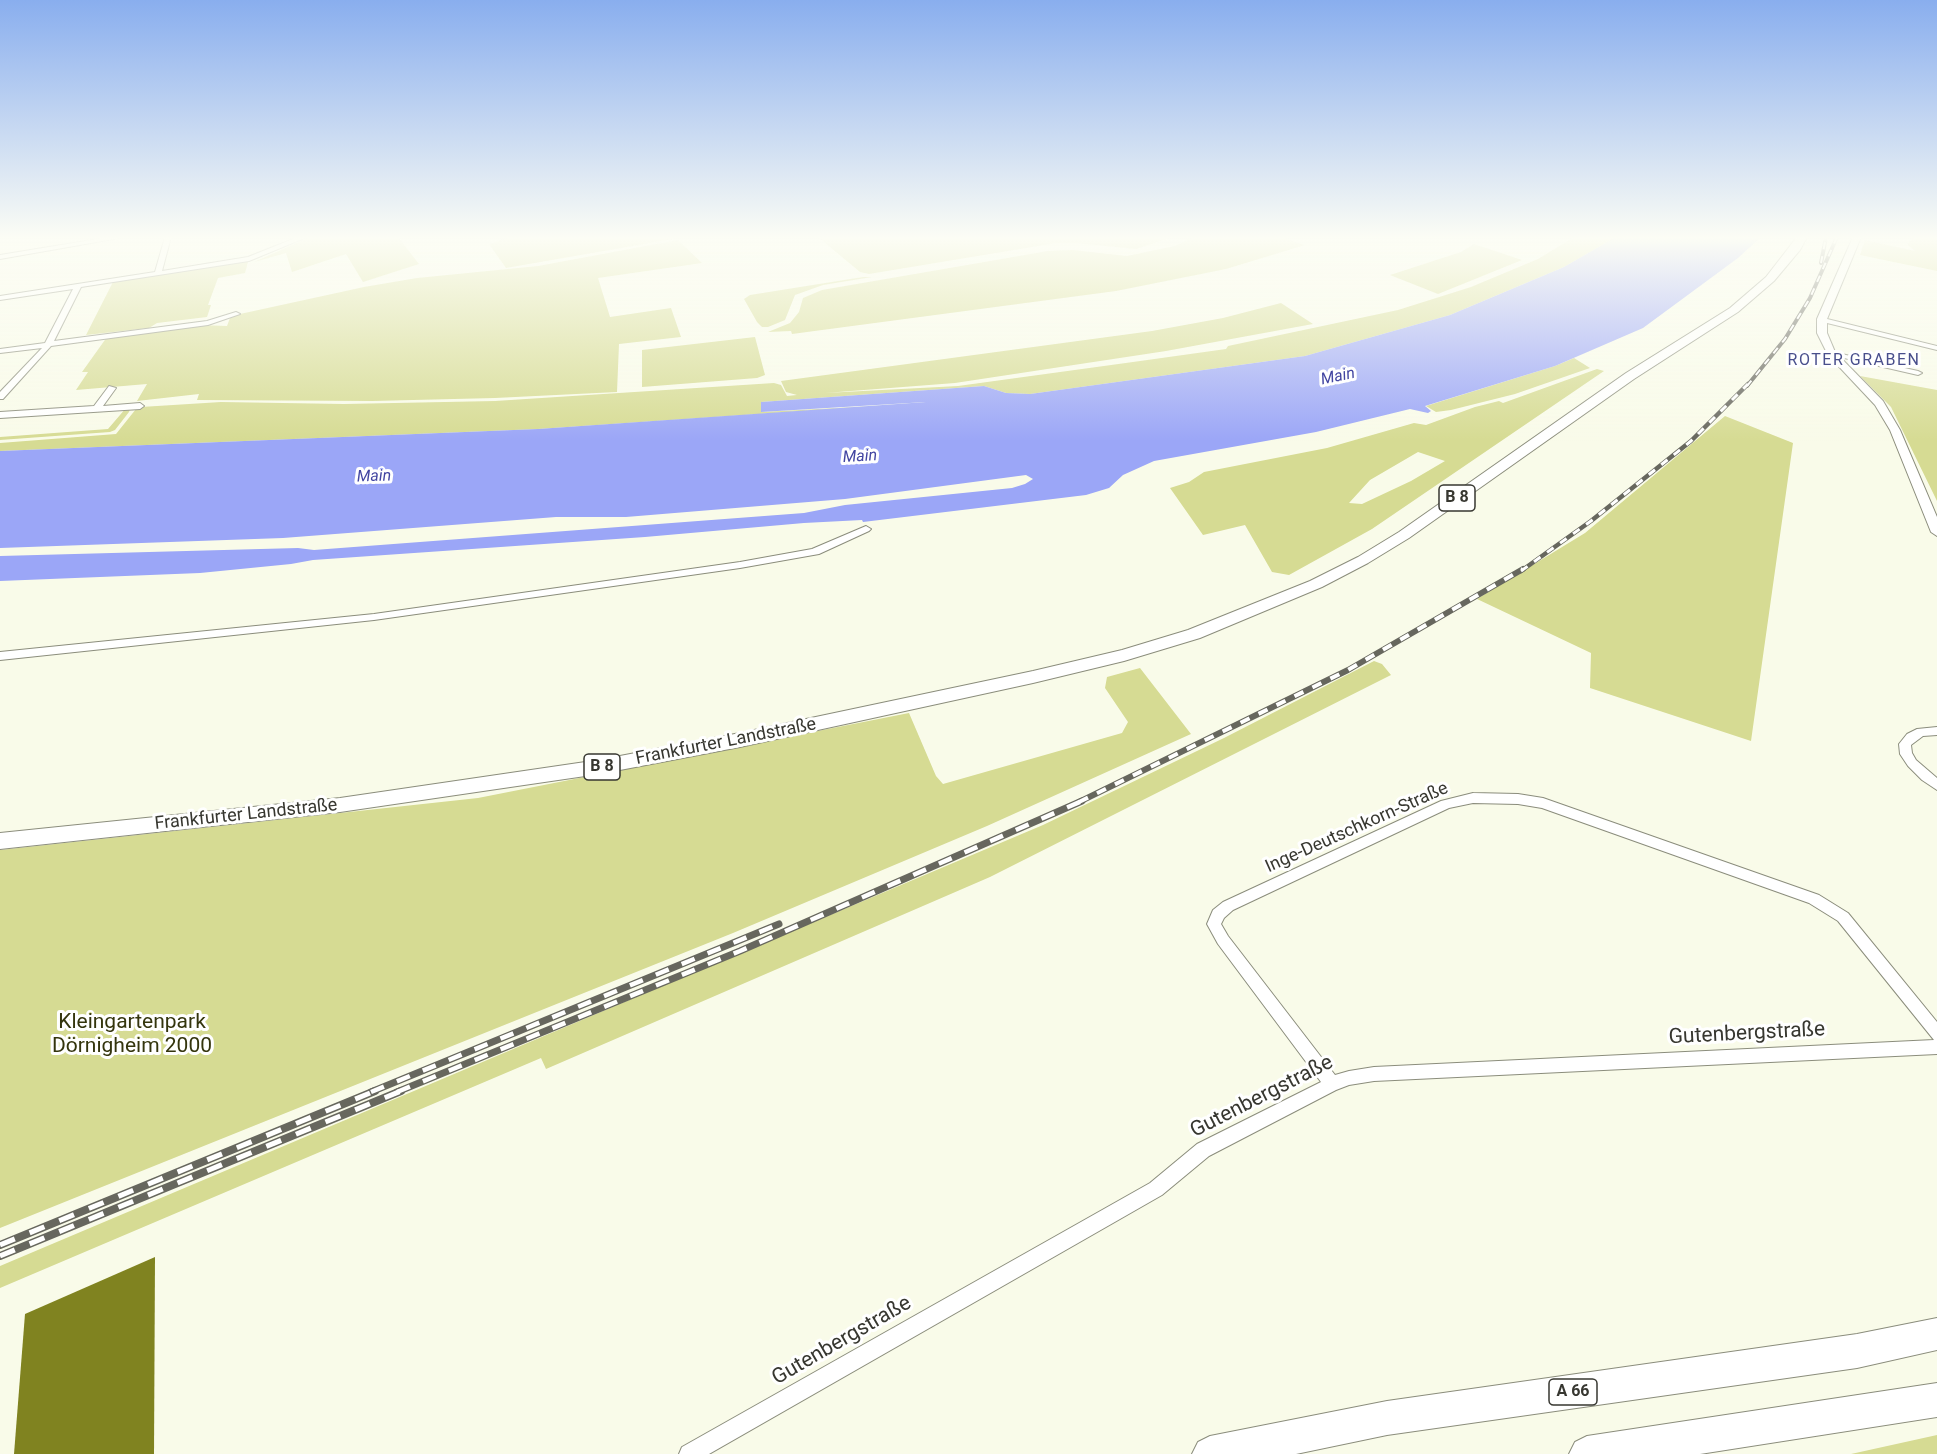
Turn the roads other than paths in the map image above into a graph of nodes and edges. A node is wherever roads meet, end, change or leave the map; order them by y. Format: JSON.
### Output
{"nodes":[{"id":1,"x":67,"y":305,"type":"edge"},
{"id":2,"x":1727,"y":305,"type":"edge"},
{"id":3,"x":1739,"y":305,"type":"edge"},
{"id":4,"x":1828,"y":305,"type":"edge"},
{"id":5,"x":236,"y":314,"type":"dead end"},
{"id":6,"x":1822,"y":319,"type":"junction"},
{"id":7,"x":48,"y":343,"type":"junction"},
{"id":8,"x":1937,"y":348,"type":"edge"},
{"id":9,"x":0,"y":351,"type":"edge"},
{"id":10,"x":1831,"y":353,"type":"junction"},
{"id":11,"x":1918,"y":374,"type":"dead end"},
{"id":12,"x":112,"y":388,"type":"dead end"},
{"id":13,"x":0,"y":397,"type":"edge"},
{"id":14,"x":140,"y":405,"type":"dead end"},
{"id":15,"x":96,"y":409,"type":"junction"},
{"id":16,"x":0,"y":416,"type":"edge"},
{"id":17,"x":866,"y":529,"type":"dead end"},
{"id":18,"x":1937,"y":532,"type":"edge"},
{"id":19,"x":1188,"y":631,"type":"junction"},
{"id":20,"x":0,"y":656,"type":"edge"},
{"id":21,"x":1937,"y":731,"type":"edge"},
{"id":22,"x":1937,"y":784,"type":"edge"},
{"id":23,"x":0,"y":830,"type":"edge"},
{"id":24,"x":0,"y":842,"type":"edge"},
{"id":25,"x":1937,"y":1035,"type":"edge"},
{"id":26,"x":1937,"y":1047,"type":"edge"},
{"id":27,"x":1332,"y":1084,"type":"junction"},
{"id":28,"x":1937,"y":1334,"type":"edge"},
{"id":29,"x":1937,"y":1400,"type":"edge"},
{"id":30,"x":689,"y":1454,"type":"edge"},
{"id":31,"x":1210,"y":1454,"type":"edge"},
{"id":32,"x":1587,"y":1454,"type":"edge"}],
"edges":[{"from":1,"to":7,"type":"street"},
{"from":2,"to":19,"type":"main road","number":"B 8"},
{"from":3,"to":19,"type":"main road","number":"B 8"},
{"from":4,"to":6,"type":"street"},
{"from":5,"to":7,"type":"street"},
{"from":6,"to":8,"type":"street"},
{"from":6,"to":10,"type":"street"},
{"from":7,"to":9,"type":"street"},
{"from":7,"to":13,"type":"street"},
{"from":10,"to":11,"type":"street"},
{"from":10,"to":18,"type":"street"},
{"from":12,"to":15,"type":"street"},
{"from":14,"to":15,"type":"street"},
{"from":15,"to":16,"type":"street"},
{"from":17,"to":20,"type":"street"},
{"from":19,"to":23,"type":"main road","name":"Frankfurter Landstraße","number":"B 8"},
{"from":19,"to":24,"type":"main road","name":"Frankfurter Landstraße","number":"B 8"},
{"from":21,"to":22,"type":"street"},
{"from":25,"to":27,"type":"street","name":"Inge-Deutschkorn-Straße"},
{"from":26,"to":27,"type":"street","name":"Gutenbergstraße"},
{"from":27,"to":30,"type":"street","name":"Gutenbergstraße"},
{"from":28,"to":31,"type":"highway","number":"A 66"},
{"from":29,"to":32,"type":"highway"}]}
